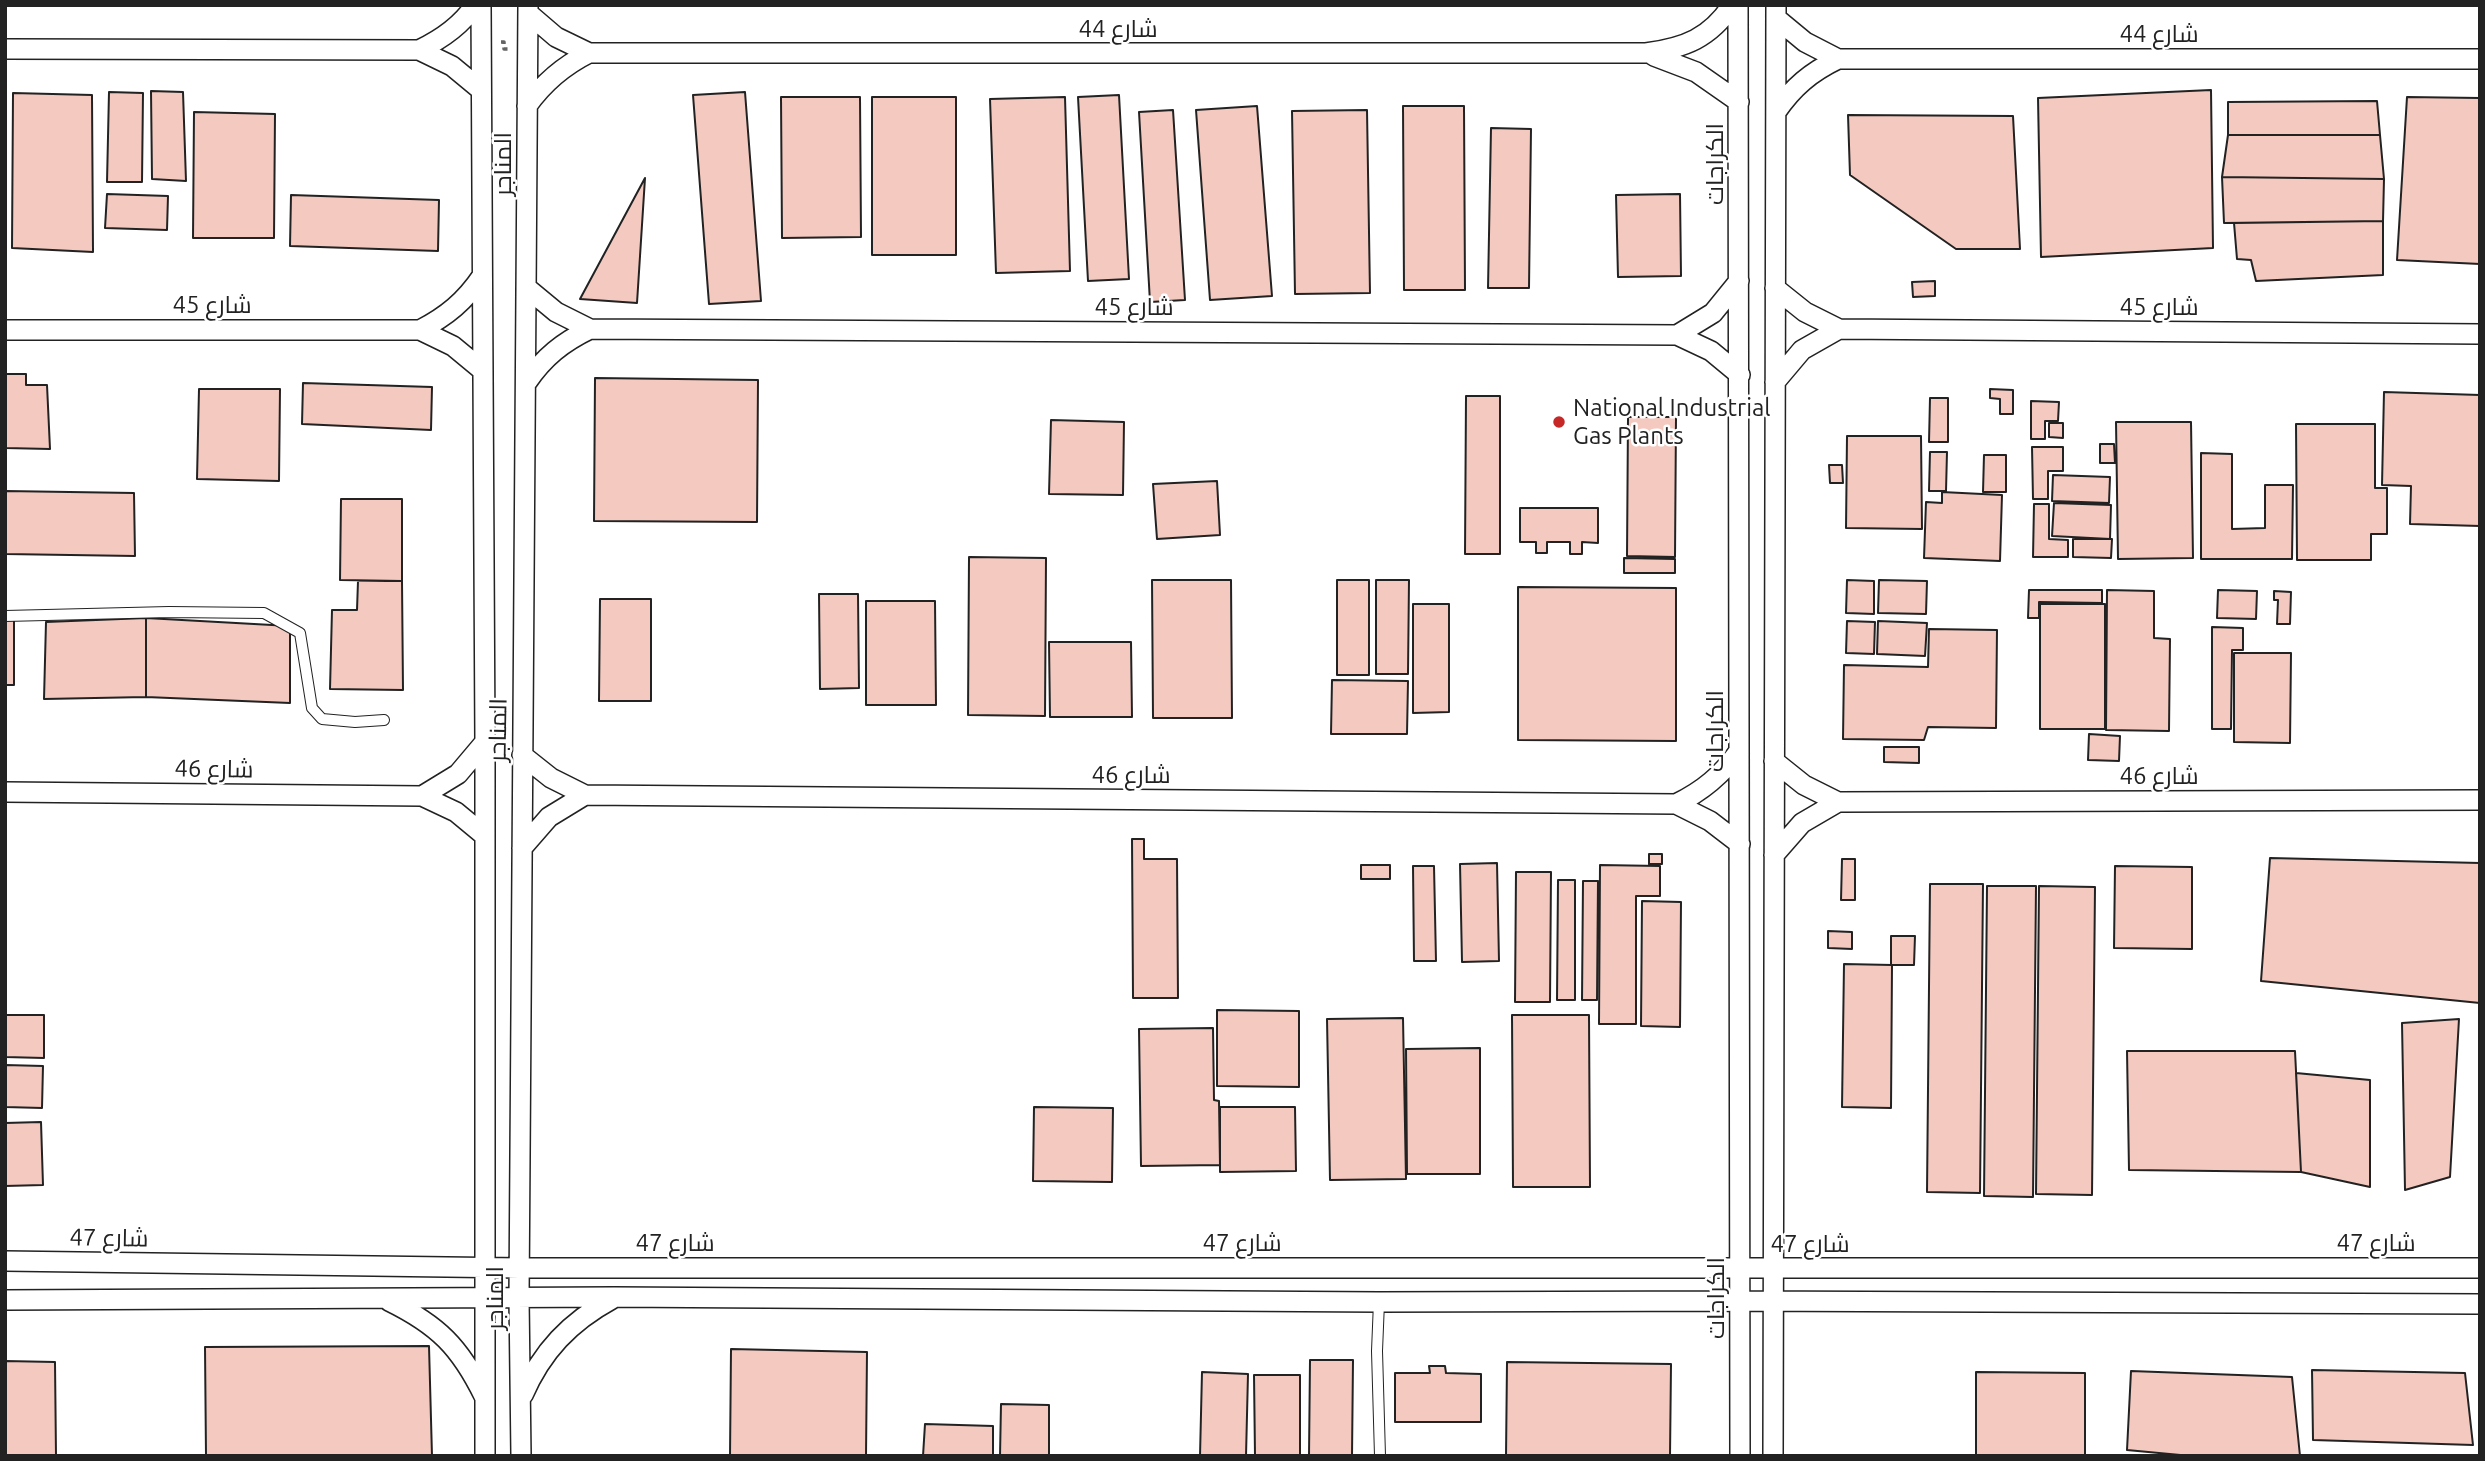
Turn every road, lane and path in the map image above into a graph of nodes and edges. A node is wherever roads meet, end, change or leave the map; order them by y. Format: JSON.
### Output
{"nodes":[{"id":1,"x":475,"y":5,"type":"edge"},
{"id":2,"x":481,"y":5,"type":"edge"},
{"id":3,"x":1732,"y":5,"type":"edge"},
{"id":4,"x":1738,"y":5,"type":"edge"},
{"id":5,"x":528,"y":9,"type":"edge"},
{"id":6,"x":1776,"y":12,"type":"edge"},
{"id":7,"x":481,"y":41,"type":"junction"},
{"id":8,"x":5,"y":49,"type":"edge"},
{"id":9,"x":528,"y":49,"type":"junction"},
{"id":10,"x":419,"y":50,"type":"junction"},
{"id":11,"x":589,"y":53,"type":"junction"},
{"id":12,"x":1646,"y":53,"type":"junction"},
{"id":13,"x":1838,"y":59,"type":"junction"},
{"id":14,"x":2480,"y":59,"type":"edge"},
{"id":15,"x":481,"y":90,"type":"junction"},
{"id":16,"x":1739,"y":102,"type":"junction"},
{"id":17,"x":527,"y":106,"type":"junction"},
{"id":18,"x":1776,"y":112,"type":"junction"},
{"id":19,"x":482,"y":276,"type":"junction"},
{"id":20,"x":1740,"y":281,"type":"junction"},
{"id":21,"x":527,"y":288,"type":"junction"},
{"id":22,"x":1775,"y":288,"type":"junction"},
{"id":23,"x":590,"y":329,"type":"junction"},
{"id":24,"x":1839,"y":329,"type":"junction"},
{"id":25,"x":5,"y":330,"type":"edge"},
{"id":26,"x":420,"y":330,"type":"junction"},
{"id":27,"x":2480,"y":334,"type":"edge"},
{"id":28,"x":1677,"y":335,"type":"junction"},
{"id":29,"x":482,"y":370,"type":"junction"},
{"id":30,"x":1740,"y":375,"type":"junction"},
{"id":31,"x":527,"y":382,"type":"junction"},
{"id":32,"x":1775,"y":382,"type":"junction"},
{"id":33,"x":5,"y":616,"type":"edge"},
{"id":34,"x":384,"y":720,"type":"dead end"},
{"id":35,"x":485,"y":742,"type":"junction"},
{"id":36,"x":1740,"y":751,"type":"junction"},
{"id":37,"x":522,"y":755,"type":"junction"},
{"id":38,"x":1774,"y":761,"type":"junction"},
{"id":39,"x":5,"y":792,"type":"edge"},
{"id":40,"x":585,"y":795,"type":"junction"},
{"id":41,"x":422,"y":796,"type":"junction"},
{"id":42,"x":2480,"y":800,"type":"edge"},
{"id":43,"x":1838,"y":802,"type":"junction"},
{"id":44,"x":1676,"y":804,"type":"junction"},
{"id":45,"x":485,"y":836,"type":"junction"},
{"id":46,"x":1740,"y":845,"type":"junction"},
{"id":47,"x":522,"y":848,"type":"junction"},
{"id":48,"x":1774,"y":855,"type":"junction"},
{"id":49,"x":5,"y":1261,"type":"edge"},
{"id":50,"x":486,"y":1266,"type":"junction"},
{"id":51,"x":520,"y":1268,"type":"junction"},
{"id":52,"x":1740,"y":1268,"type":"junction"},
{"id":53,"x":2480,"y":1268,"type":"edge"},
{"id":54,"x":1773,"y":1269,"type":"junction"},
{"id":55,"x":614,"y":1297,"type":"junction"},
{"id":56,"x":486,"y":1298,"type":"junction"},
{"id":57,"x":519,"y":1298,"type":"junction"},
{"id":58,"x":385,"y":1299,"type":"junction"},
{"id":59,"x":5,"y":1300,"type":"edge"},
{"id":60,"x":1740,"y":1301,"type":"junction"},
{"id":61,"x":1773,"y":1301,"type":"junction"},
{"id":62,"x":1379,"y":1302,"type":"junction"},
{"id":63,"x":2480,"y":1304,"type":"edge"},
{"id":64,"x":486,"y":1398,"type":"junction"},
{"id":65,"x":521,"y":1399,"type":"junction"},
{"id":66,"x":485,"y":1456,"type":"edge"},
{"id":67,"x":522,"y":1456,"type":"edge"},
{"id":68,"x":1380,"y":1456,"type":"edge"},
{"id":69,"x":1740,"y":1456,"type":"edge"},
{"id":70,"x":1773,"y":1456,"type":"edge"}],
"edges":[{"from":1,"to":10,"type":"street"},
{"from":2,"to":7,"type":"street","name":"المناجر"},
{"from":3,"to":12,"type":"street","name":"شارع 44"},
{"from":4,"to":16,"type":"street","name":"الكراجات"},
{"from":5,"to":9,"type":"street","name":"المناجر"},
{"from":5,"to":11,"type":"street","name":"شارع 44"},
{"from":6,"to":13,"type":"street","name":"شارع 44"},
{"from":6,"to":18,"type":"street"},
{"from":7,"to":9,"type":"path"},
{"from":7,"to":15,"type":"street","name":"المناجر"},
{"from":8,"to":10,"type":"street"},
{"from":9,"to":17,"type":"street","name":"المناجر"},
{"from":10,"to":15,"type":"street"},
{"from":11,"to":12,"type":"street","name":"شارع 44"},
{"from":11,"to":17,"type":"street","name":"شارع 44"},
{"from":12,"to":16,"type":"street","name":"شارع 44"},
{"from":13,"to":14,"type":"street","name":"شارع 44"},
{"from":13,"to":18,"type":"street"},
{"from":15,"to":19,"type":"street","name":"المناجر"},
{"from":16,"to":20,"type":"street","name":"الكراجات"},
{"from":17,"to":21,"type":"street","name":"المناجر"},
{"from":18,"to":22,"type":"street"},
{"from":19,"to":26,"type":"street"},
{"from":19,"to":29,"type":"street","name":"المناجر"},
{"from":20,"to":28,"type":"street"},
{"from":20,"to":30,"type":"street","name":"الكراجات"},
{"from":21,"to":23,"type":"street","name":"شارع 45"},
{"from":21,"to":31,"type":"street","name":"المناجر"},
{"from":22,"to":24,"type":"street","name":"شارع 45"},
{"from":22,"to":32,"type":"street"},
{"from":23,"to":28,"type":"street","name":"شارع 45"},
{"from":23,"to":31,"type":"street","name":"شارع 45"},
{"from":24,"to":27,"type":"street","name":"شارع 45"},
{"from":24,"to":32,"type":"street","name":"شارع 45"},
{"from":25,"to":26,"type":"street","name":"شارع 45"},
{"from":26,"to":29,"type":"street","name":"شارع 45"},
{"from":28,"to":30,"type":"street","name":"شارع 45"},
{"from":29,"to":35,"type":"street","name":"المناجر"},
{"from":30,"to":36,"type":"street","name":"الكراجات"},
{"from":31,"to":37,"type":"street","name":"المناجر"},
{"from":32,"to":38,"type":"street"},
{"from":33,"to":34,"type":"lane"},
{"from":35,"to":41,"type":"street"},
{"from":35,"to":45,"type":"street","name":"المناجر"},
{"from":36,"to":44,"type":"street","name":"شارع 46"},
{"from":36,"to":46,"type":"street","name":"الكراجات"},
{"from":37,"to":40,"type":"street","name":"شارع 46"},
{"from":37,"to":47,"type":"street","name":"المناجر"},
{"from":38,"to":43,"type":"street","name":"شارع 46"},
{"from":38,"to":48,"type":"street"},
{"from":39,"to":41,"type":"street","name":"شارع 46"},
{"from":40,"to":44,"type":"street","name":"شارع 46"},
{"from":40,"to":47,"type":"street"},
{"from":41,"to":45,"type":"street","name":"شارع 46"},
{"from":42,"to":43,"type":"street","name":"شارع 46"},
{"from":43,"to":48,"type":"street"},
{"from":44,"to":46,"type":"street","name":"شارع 46"},
{"from":45,"to":50,"type":"street","name":"المناجر"},
{"from":46,"to":52,"type":"street","name":"الكراجات"},
{"from":47,"to":51,"type":"street","name":"المناجر"},
{"from":48,"to":54,"type":"street"},
{"from":49,"to":50,"type":"street","name":"شارع 47"},
{"from":50,"to":51,"type":"street","name":"شارع 47"},
{"from":50,"to":56,"type":"street","name":"المناجر"},
{"from":51,"to":52,"type":"street","name":"شارع 47"},
{"from":51,"to":57,"type":"street","name":"المناجر"},
{"from":52,"to":54,"type":"street","name":"شارع 47"},
{"from":52,"to":60,"type":"street","name":"الكراجات"},
{"from":53,"to":54,"type":"street","name":"شارع 47"},
{"from":54,"to":61,"type":"street"},
{"from":55,"to":57,"type":"street"},
{"from":55,"to":62,"type":"street"},
{"from":55,"to":65,"type":"street"},
{"from":56,"to":57,"type":"street"},
{"from":56,"to":58,"type":"street"},
{"from":56,"to":64,"type":"street","name":"المناجر"},
{"from":57,"to":65,"type":"street","name":"المناجر"},
{"from":58,"to":59,"type":"street"},
{"from":58,"to":64,"type":"street"},
{"from":60,"to":61,"type":"street"},
{"from":60,"to":62,"type":"street"},
{"from":60,"to":69,"type":"street","name":"الكراجات"},
{"from":61,"to":63,"type":"street"},
{"from":61,"to":70,"type":"street"},
{"from":62,"to":68,"type":"lane"},
{"from":64,"to":66,"type":"street","name":"المناجر"},
{"from":65,"to":67,"type":"street","name":"المناجر"}]}
